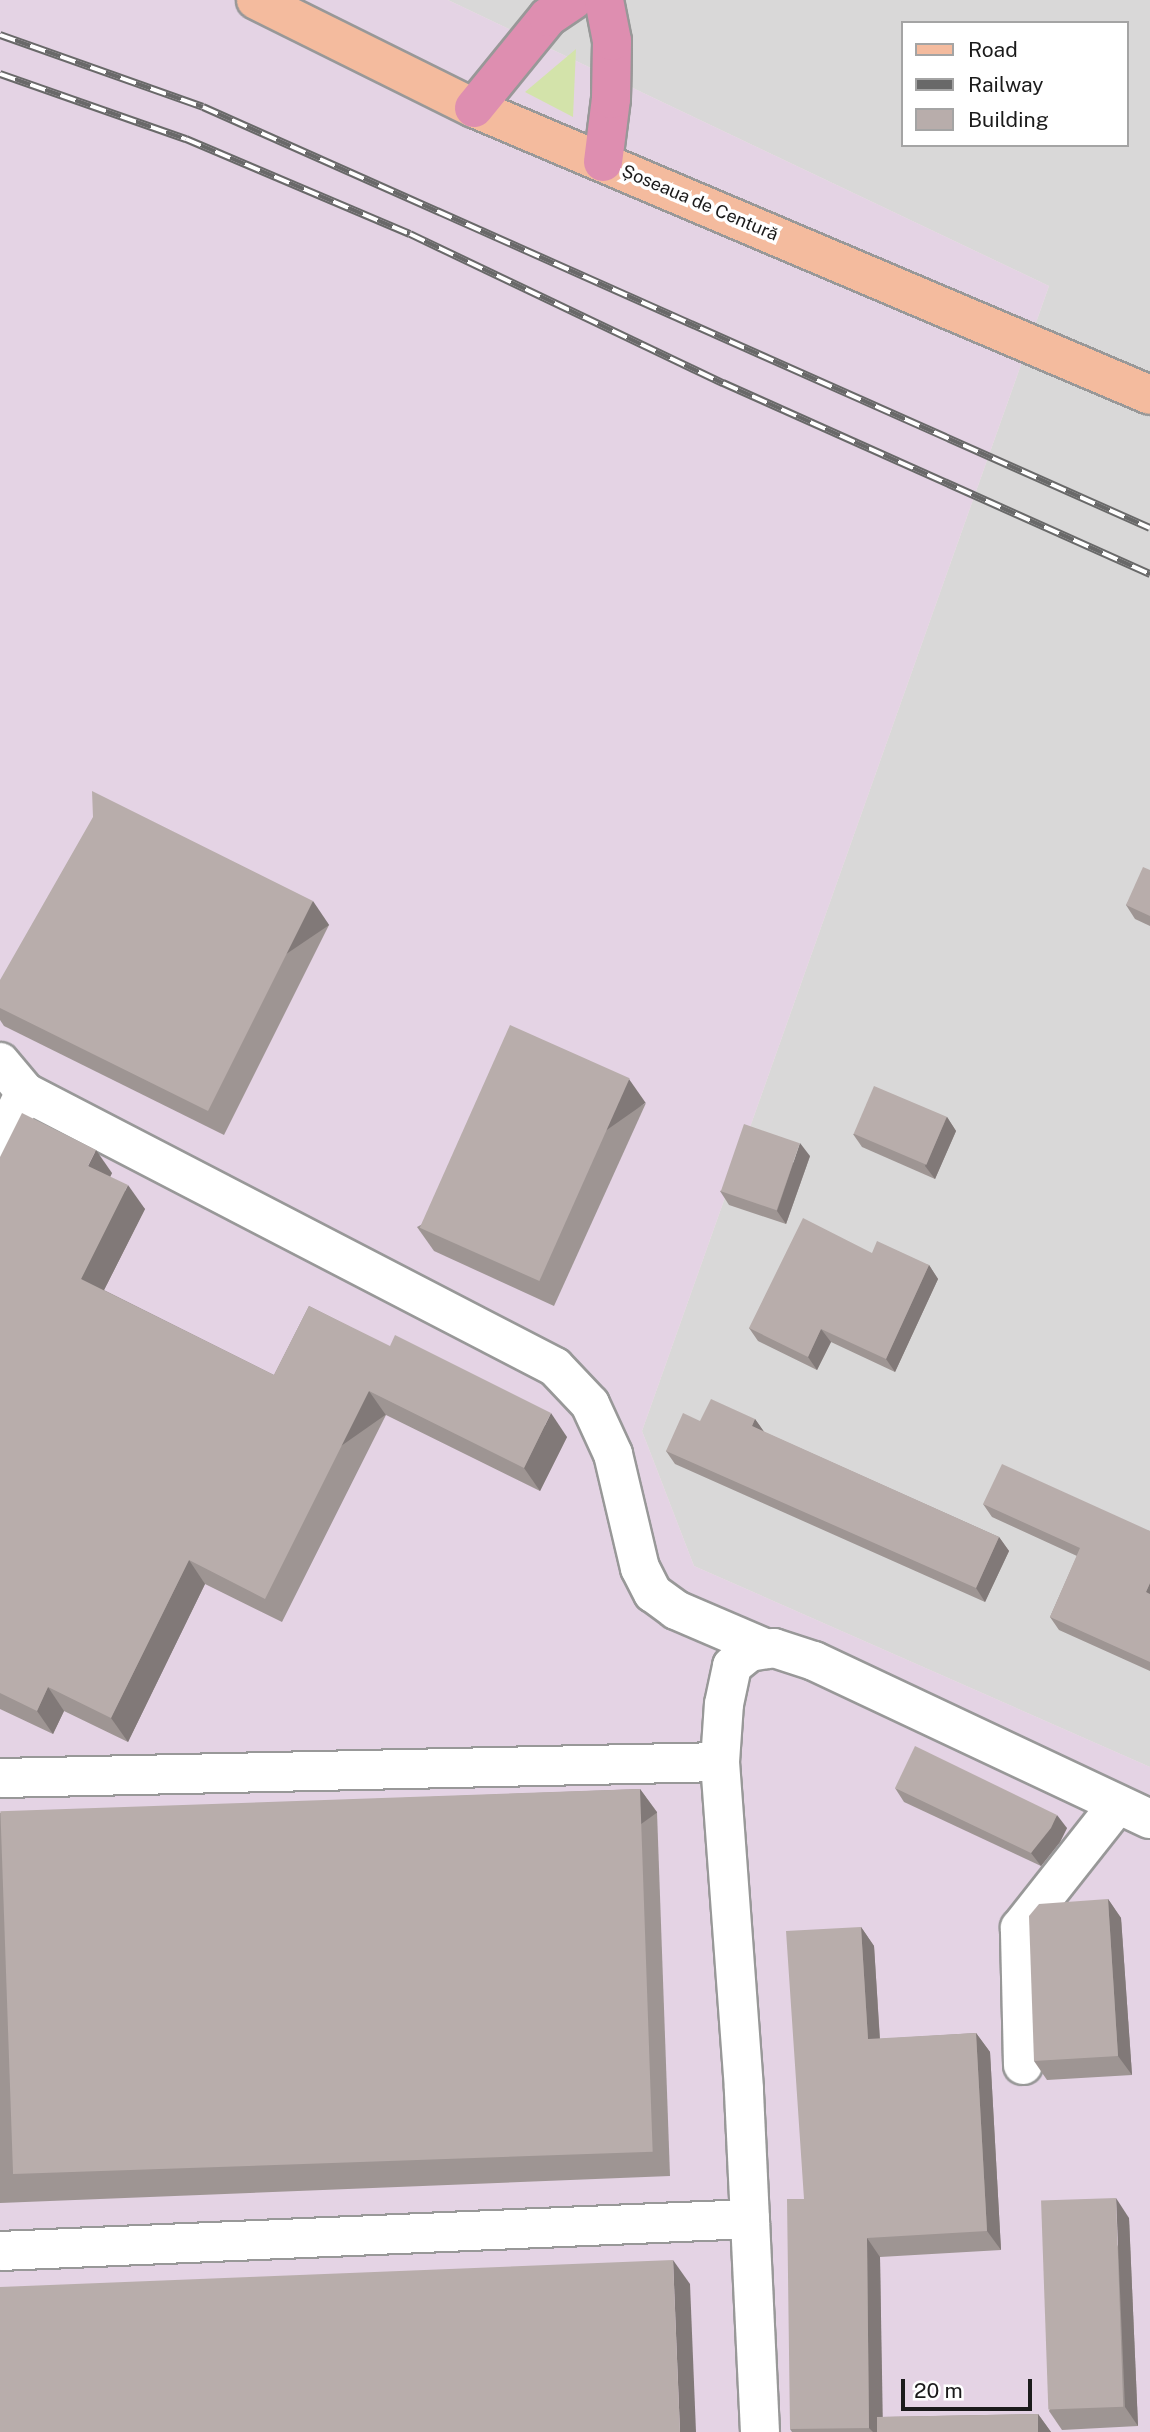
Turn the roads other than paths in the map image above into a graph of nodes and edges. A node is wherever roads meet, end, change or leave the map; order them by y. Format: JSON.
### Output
{"nodes":[{"id":1,"x":573,"y":0,"type":"edge"},
{"id":2,"x":604,"y":0,"type":"edge"},
{"id":3,"x":273,"y":4,"type":"edge"},
{"id":4,"x":474,"y":108,"type":"junction"},
{"id":5,"x":603,"y":162,"type":"junction"},
{"id":6,"x":1150,"y":395,"type":"edge"},
{"id":7,"x":0,"y":1062,"type":"edge"},
{"id":8,"x":24,"y":1092,"type":"junction"},
{"id":9,"x":0,"y":1143,"type":"edge"},
{"id":10,"x":767,"y":1649,"type":"junction"},
{"id":11,"x":720,"y":1762,"type":"junction"},
{"id":12,"x":0,"y":1778,"type":"edge"},
{"id":13,"x":1134,"y":1812,"type":"edge"},
{"id":14,"x":1023,"y":2066,"type":"dead end"},
{"id":15,"x":750,"y":2219,"type":"junction"},
{"id":16,"x":0,"y":2251,"type":"edge"},
{"id":17,"x":760,"y":2432,"type":"edge"}],
"edges":[{"from":1,"to":4,"type":"highway"},
{"from":2,"to":5,"type":"highway"},
{"from":3,"to":4,"type":"main road","name":"Șoseaua de Centură"},
{"from":4,"to":5,"type":"main road","name":"Șoseaua de Centură"},
{"from":5,"to":6,"type":"main road","name":"Șoseaua de Centură"},
{"from":7,"to":8,"type":"lane"},
{"from":8,"to":9,"type":"lane"},
{"from":8,"to":10,"type":"lane"},
{"from":10,"to":11,"type":"lane"},
{"from":10,"to":13,"type":"lane"},
{"from":11,"to":12,"type":"lane"},
{"from":11,"to":15,"type":"lane"},
{"from":13,"to":14,"type":"lane"},
{"from":15,"to":16,"type":"lane"},
{"from":15,"to":17,"type":"lane"}]}
